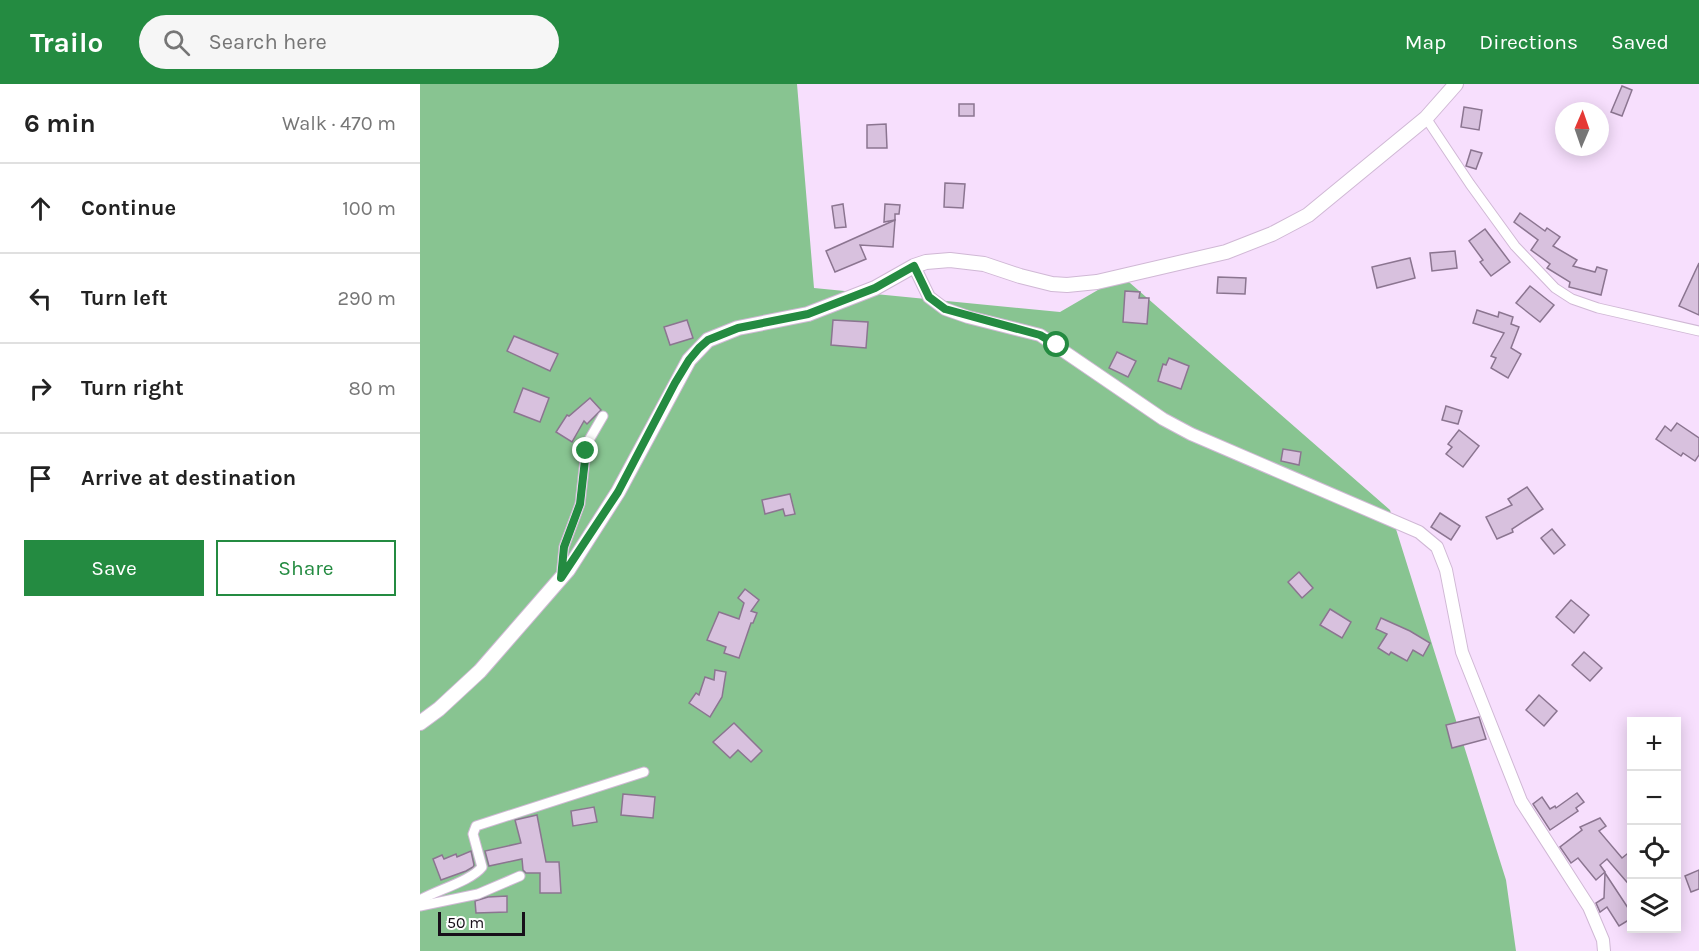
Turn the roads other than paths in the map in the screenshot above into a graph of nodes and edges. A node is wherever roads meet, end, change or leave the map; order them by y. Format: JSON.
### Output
{"nodes":[{"id":1,"x":1456,"y":84,"type":"edge"},
{"id":2,"x":1426,"y":118,"type":"junction"},
{"id":3,"x":914,"y":266,"type":"junction"},
{"id":4,"x":1699,"y":331,"type":"edge"},
{"id":5,"x":603,"y":416,"type":"dead end"},
{"id":6,"x":561,"y":578,"type":"junction"},
{"id":7,"x":420,"y":723,"type":"edge"},
{"id":8,"x":644,"y":772,"type":"dead end"},
{"id":9,"x":520,"y":876,"type":"dead end"},
{"id":10,"x":420,"y":900,"type":"edge"},
{"id":11,"x":420,"y":906,"type":"edge"},
{"id":12,"x":1604,"y":951,"type":"edge"}],
"edges":[{"from":1,"to":2,"type":"main road"},
{"from":2,"to":3,"type":"main road"},
{"from":2,"to":4,"type":"street"},
{"from":3,"to":6,"type":"main road"},
{"from":3,"to":12,"type":"street"},
{"from":5,"to":6,"type":"street"},
{"from":6,"to":7,"type":"main road"},
{"from":8,"to":10,"type":"street"},
{"from":9,"to":11,"type":"street"}]}
